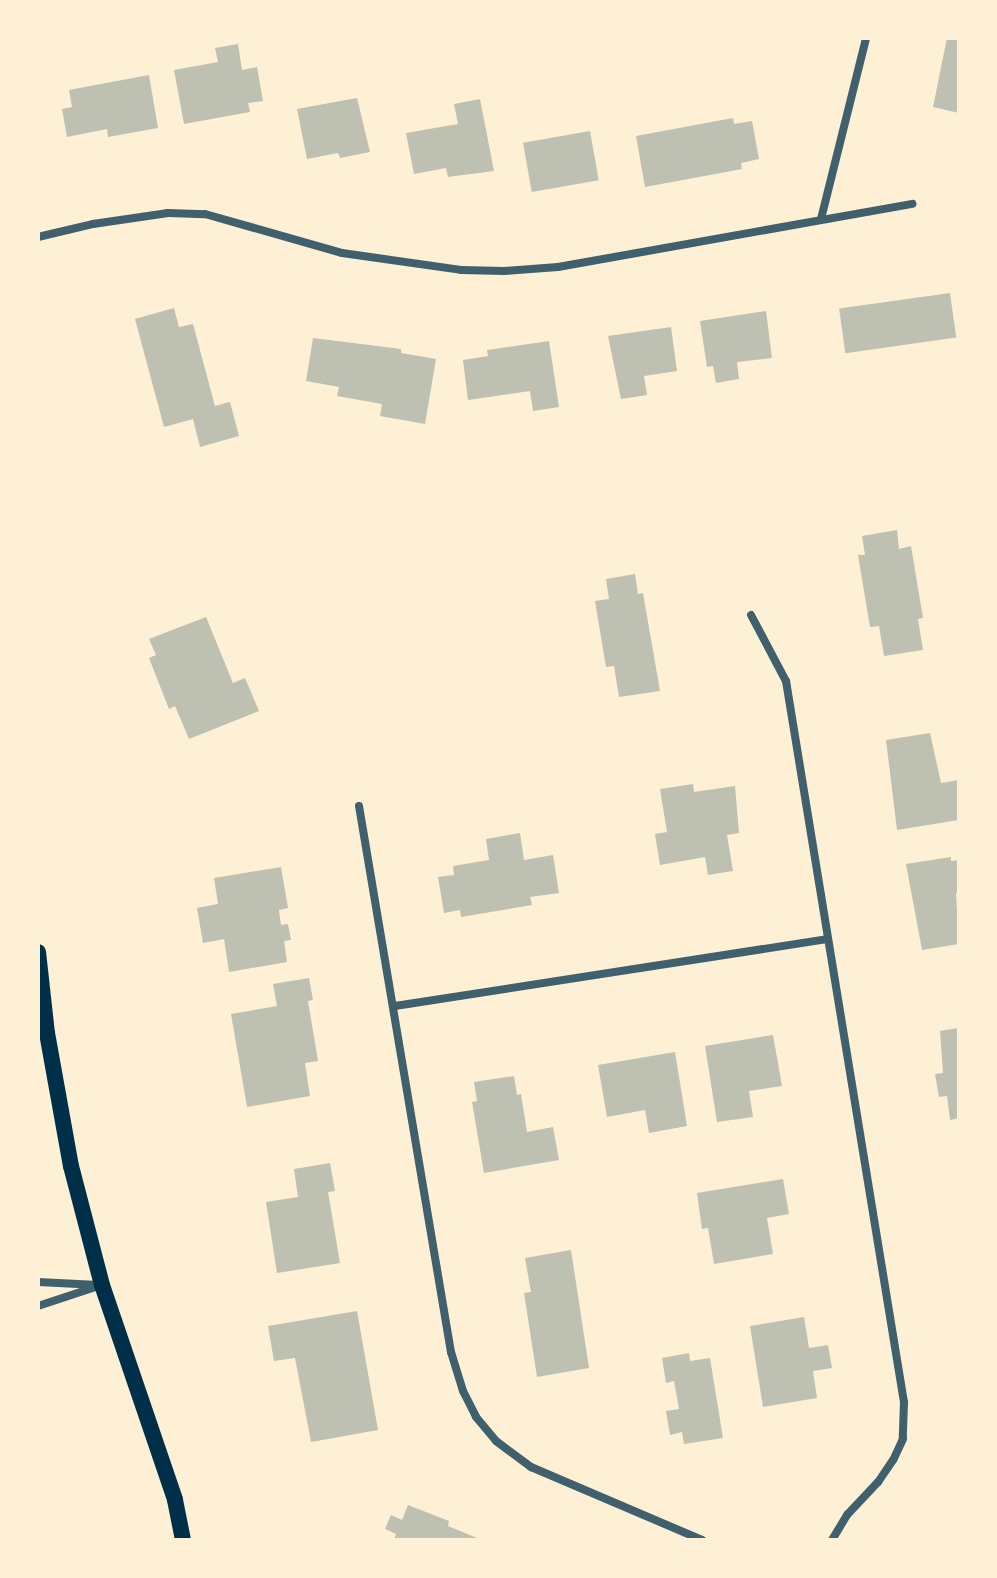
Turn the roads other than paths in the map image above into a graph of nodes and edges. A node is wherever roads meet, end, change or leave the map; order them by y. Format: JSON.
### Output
{"nodes":[{"id":1,"x":866,"y":38,"type":"edge"},
{"id":2,"x":912,"y":204,"type":"dead end"},
{"id":3,"x":821,"y":219,"type":"junction"},
{"id":4,"x":38,"y":237,"type":"edge"},
{"id":5,"x":751,"y":615,"type":"dead end"},
{"id":6,"x":359,"y":806,"type":"dead end"},
{"id":7,"x":827,"y":939,"type":"junction"},
{"id":8,"x":38,"y":952,"type":"edge"},
{"id":9,"x":395,"y":1006,"type":"junction"},
{"id":10,"x":38,"y":1282,"type":"edge"},
{"id":11,"x":102,"y":1285,"type":"junction"},
{"id":12,"x":38,"y":1306,"type":"edge"},
{"id":13,"x":183,"y":1540,"type":"edge"},
{"id":14,"x":702,"y":1540,"type":"edge"},
{"id":15,"x":832,"y":1540,"type":"edge"}],
"edges":[{"from":1,"to":3,"type":"street"},
{"from":2,"to":3,"type":"street"},
{"from":3,"to":4,"type":"street"},
{"from":5,"to":7,"type":"street"},
{"from":6,"to":9,"type":"street"},
{"from":7,"to":9,"type":"street"},
{"from":7,"to":15,"type":"street"},
{"from":8,"to":11,"type":"main road"},
{"from":9,"to":14,"type":"street"},
{"from":10,"to":11,"type":"street"},
{"from":11,"to":12,"type":"street"},
{"from":11,"to":13,"type":"main road"}]}
